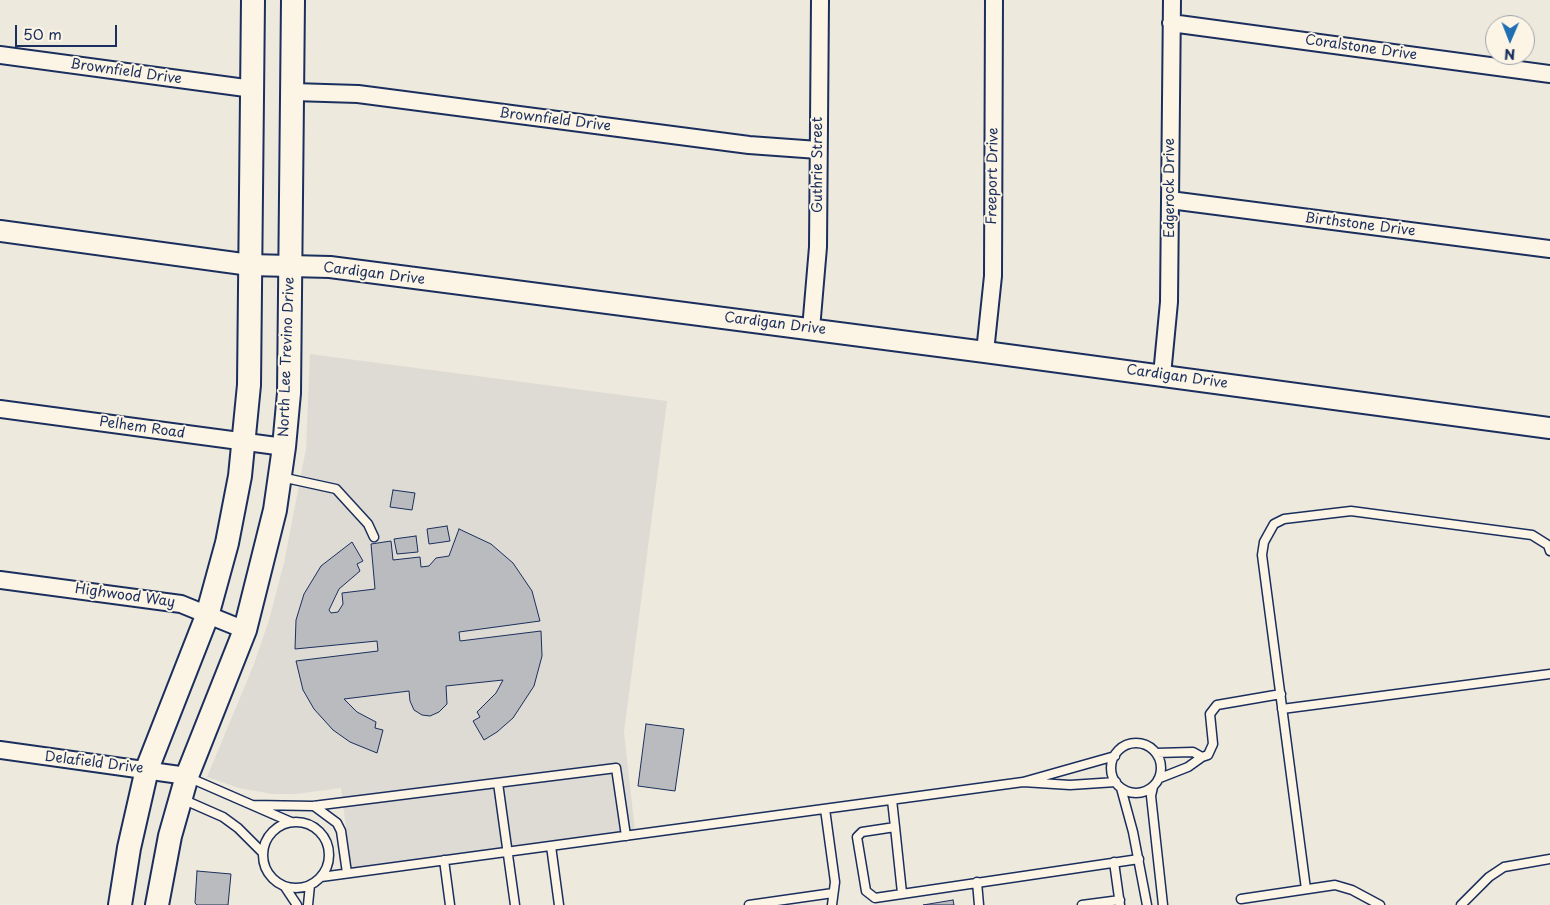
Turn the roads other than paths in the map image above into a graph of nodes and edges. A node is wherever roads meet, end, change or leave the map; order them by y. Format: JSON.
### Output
{"nodes":[{"id":1,"x":253,"y":0,"type":"edge"},
{"id":2,"x":293,"y":0,"type":"edge"},
{"id":3,"x":820,"y":0,"type":"edge"},
{"id":4,"x":994,"y":0,"type":"edge"},
{"id":5,"x":1172,"y":0,"type":"edge"},
{"id":6,"x":1171,"y":24,"type":"junction"},
{"id":7,"x":0,"y":55,"type":"edge"},
{"id":8,"x":1550,"y":74,"type":"edge"},
{"id":9,"x":253,"y":89,"type":"junction"},
{"id":10,"x":293,"y":92,"type":"junction"},
{"id":11,"x":818,"y":150,"type":"junction"},
{"id":12,"x":1170,"y":200,"type":"junction"},
{"id":13,"x":0,"y":231,"type":"edge"},
{"id":14,"x":1550,"y":249,"type":"edge"},
{"id":15,"x":250,"y":265,"type":"junction"},
{"id":16,"x":290,"y":266,"type":"junction"},
{"id":17,"x":811,"y":329,"type":"junction"},
{"id":18,"x":985,"y":352,"type":"junction"},
{"id":19,"x":1162,"y":375,"type":"junction"},
{"id":20,"x":0,"y":409,"type":"edge"},
{"id":21,"x":1550,"y":428,"type":"edge"},
{"id":22,"x":244,"y":442,"type":"junction"},
{"id":23,"x":284,"y":447,"type":"junction"},
{"id":24,"x":280,"y":477,"type":"junction"},
{"id":25,"x":374,"y":537,"type":"dead end"},
{"id":26,"x":1550,"y":551,"type":"edge"},
{"id":27,"x":0,"y":580,"type":"edge"},
{"id":28,"x":207,"y":616,"type":"junction"},
{"id":29,"x":245,"y":630,"type":"junction"},
{"id":30,"x":1550,"y":674,"type":"edge"},
{"id":31,"x":1280,"y":694,"type":"junction"},
{"id":32,"x":1282,"y":709,"type":"junction"},
{"id":33,"x":0,"y":750,"type":"edge"},
{"id":34,"x":1156,"y":753,"type":"junction"},
{"id":35,"x":1114,"y":756,"type":"junction"},
{"id":36,"x":1202,"y":757,"type":"junction"},
{"id":37,"x":147,"y":769,"type":"junction"},
{"id":38,"x":187,"y":776,"type":"junction"},
{"id":39,"x":1160,"y":778,"type":"junction"},
{"id":40,"x":1023,"y":782,"type":"junction"},
{"id":41,"x":498,"y":783,"type":"junction"},
{"id":42,"x":1119,"y":785,"type":"junction"},
{"id":43,"x":1153,"y":787,"type":"junction"},
{"id":44,"x":180,"y":798,"type":"junction"},
{"id":45,"x":892,"y":800,"type":"junction"},
{"id":46,"x":252,"y":805,"type":"junction"},
{"id":47,"x":313,"y":806,"type":"junction"},
{"id":48,"x":825,"y":809,"type":"junction"},
{"id":49,"x":291,"y":822,"type":"junction"},
{"id":50,"x":895,"y":827,"type":"junction"},
{"id":51,"x":626,"y":836,"type":"junction"},
{"id":52,"x":551,"y":846,"type":"junction"},
{"id":53,"x":262,"y":852,"type":"junction"},
{"id":54,"x":507,"y":852,"type":"junction"},
{"id":55,"x":1139,"y":859,"type":"junction"},
{"id":56,"x":1550,"y":859,"type":"edge"},
{"id":57,"x":444,"y":860,"type":"junction"},
{"id":58,"x":1114,"y":862,"type":"junction"},
{"id":59,"x":347,"y":873,"type":"junction"},
{"id":60,"x":322,"y":877,"type":"junction"},
{"id":61,"x":977,"y":882,"type":"junction"},
{"id":62,"x":310,"y":885,"type":"junction"},
{"id":63,"x":285,"y":887,"type":"junction"},
{"id":64,"x":1306,"y":889,"type":"junction"},
{"id":65,"x":833,"y":893,"type":"junction"},
{"id":66,"x":902,"y":894,"type":"junction"},
{"id":67,"x":1240,"y":899,"type":"dead end"},
{"id":68,"x":1120,"y":902,"type":"edge"},
{"id":69,"x":120,"y":905,"type":"edge"},
{"id":70,"x":157,"y":905,"type":"edge"},
{"id":71,"x":297,"y":905,"type":"edge"},
{"id":72,"x":308,"y":905,"type":"edge"},
{"id":73,"x":450,"y":905,"type":"edge"},
{"id":74,"x":515,"y":905,"type":"edge"},
{"id":75,"x":559,"y":905,"type":"edge"},
{"id":76,"x":749,"y":905,"type":"edge"},
{"id":77,"x":832,"y":905,"type":"edge"},
{"id":78,"x":979,"y":905,"type":"edge"},
{"id":79,"x":1082,"y":905,"type":"edge"},
{"id":80,"x":1147,"y":905,"type":"edge"},
{"id":81,"x":1163,"y":905,"type":"edge"},
{"id":82,"x":1380,"y":905,"type":"edge"},
{"id":83,"x":1461,"y":905,"type":"edge"}],
"edges":[{"from":1,"to":9,"type":"main road"},
{"from":2,"to":10,"type":"main road","name":"North Lee Trevino Drive"},
{"from":3,"to":11,"type":"street","name":"Guthrie Street"},
{"from":4,"to":18,"type":"street","name":"Freeport Drive"},
{"from":5,"to":6,"type":"street","name":"Edgerock Drive"},
{"from":6,"to":8,"type":"street","name":"Coralstone Drive"},
{"from":6,"to":12,"type":"street","name":"Edgerock Drive"},
{"from":7,"to":9,"type":"street","name":"Brownfield Drive"},
{"from":9,"to":15,"type":"main road"},
{"from":10,"to":11,"type":"street","name":"Brownfield Drive"},
{"from":10,"to":16,"type":"main road","name":"North Lee Trevino Drive"},
{"from":11,"to":17,"type":"street","name":"Guthrie Street"},
{"from":12,"to":14,"type":"street","name":"Birthstone Drive"},
{"from":12,"to":19,"type":"street","name":"Edgerock Drive"},
{"from":13,"to":15,"type":"street","name":"Cardigan Drive"},
{"from":15,"to":16,"type":"street","name":"Cardigan Drive"},
{"from":15,"to":22,"type":"main road"},
{"from":16,"to":17,"type":"street","name":"Cardigan Drive"},
{"from":16,"to":23,"type":"main road","name":"North Lee Trevino Drive"},
{"from":17,"to":18,"type":"street","name":"Cardigan Drive"},
{"from":18,"to":19,"type":"street","name":"Cardigan Drive"},
{"from":19,"to":21,"type":"street","name":"Cardigan Drive"},
{"from":20,"to":22,"type":"street","name":"Pelhem Road"},
{"from":22,"to":23,"type":"street","name":"Pelhem Road"},
{"from":22,"to":28,"type":"main road"},
{"from":23,"to":24,"type":"main road","name":"North Lee Trevino Drive"},
{"from":24,"to":25,"type":"lane"},
{"from":24,"to":29,"type":"main road","name":"North Lee Trevino Drive"},
{"from":26,"to":31,"type":"lane"},
{"from":27,"to":28,"type":"street","name":"Highwood Way"},
{"from":28,"to":29,"type":"street","name":"Highwood Way"},
{"from":28,"to":37,"type":"main road"},
{"from":29,"to":38,"type":"main road","name":"North Lee Trevino Drive"},
{"from":30,"to":32,"type":"lane"},
{"from":31,"to":32,"type":"lane"},
{"from":31,"to":36,"type":"lane"},
{"from":32,"to":64,"type":"lane"},
{"from":33,"to":37,"type":"street","name":"Delafield Drive"},
{"from":34,"to":35,"type":"lane"},
{"from":34,"to":36,"type":"lane"},
{"from":34,"to":39,"type":"lane"},
{"from":35,"to":40,"type":"lane"},
{"from":35,"to":42,"type":"lane"},
{"from":36,"to":39,"type":"lane"},
{"from":37,"to":38,"type":"street","name":"Delafield Drive"},
{"from":37,"to":69,"type":"main road"},
{"from":38,"to":44,"type":"main road","name":"North Lee Trevino Drive"},
{"from":38,"to":46,"type":"lane"},
{"from":39,"to":43,"type":"lane"},
{"from":40,"to":42,"type":"lane"},
{"from":40,"to":45,"type":"lane"},
{"from":41,"to":47,"type":"lane"},
{"from":41,"to":51,"type":"lane"},
{"from":41,"to":54,"type":"lane"},
{"from":42,"to":43,"type":"lane"},
{"from":42,"to":55,"type":"lane"},
{"from":43,"to":81,"type":"lane"},
{"from":44,"to":53,"type":"lane"},
{"from":44,"to":70,"type":"main road","name":"North Lee Trevino Drive"},
{"from":45,"to":48,"type":"lane"},
{"from":45,"to":50,"type":"lane"},
{"from":46,"to":47,"type":"lane"},
{"from":46,"to":49,"type":"lane"},
{"from":47,"to":59,"type":"lane"},
{"from":48,"to":51,"type":"lane"},
{"from":48,"to":65,"type":"lane"},
{"from":49,"to":53,"type":"lane"},
{"from":49,"to":60,"type":"lane"},
{"from":50,"to":66,"type":"lane"},
{"from":50,"to":66,"type":"lane"},
{"from":51,"to":52,"type":"lane"},
{"from":52,"to":54,"type":"lane"},
{"from":52,"to":75,"type":"lane"},
{"from":53,"to":63,"type":"lane"},
{"from":54,"to":57,"type":"lane"},
{"from":54,"to":74,"type":"lane"},
{"from":55,"to":58,"type":"lane"},
{"from":55,"to":80,"type":"lane"},
{"from":56,"to":83,"type":"lane"},
{"from":57,"to":59,"type":"lane"},
{"from":57,"to":73,"type":"lane"},
{"from":58,"to":61,"type":"lane"},
{"from":58,"to":68,"type":"lane"},
{"from":59,"to":60,"type":"lane"},
{"from":60,"to":62,"type":"lane"},
{"from":61,"to":66,"type":"lane"},
{"from":61,"to":78,"type":"lane"},
{"from":62,"to":63,"type":"lane"},
{"from":62,"to":72,"type":"lane"},
{"from":63,"to":71,"type":"lane"},
{"from":64,"to":67,"type":"lane"},
{"from":64,"to":82,"type":"lane"},
{"from":65,"to":76,"type":"lane"},
{"from":65,"to":77,"type":"lane"},
{"from":68,"to":79,"type":"lane"}]}
